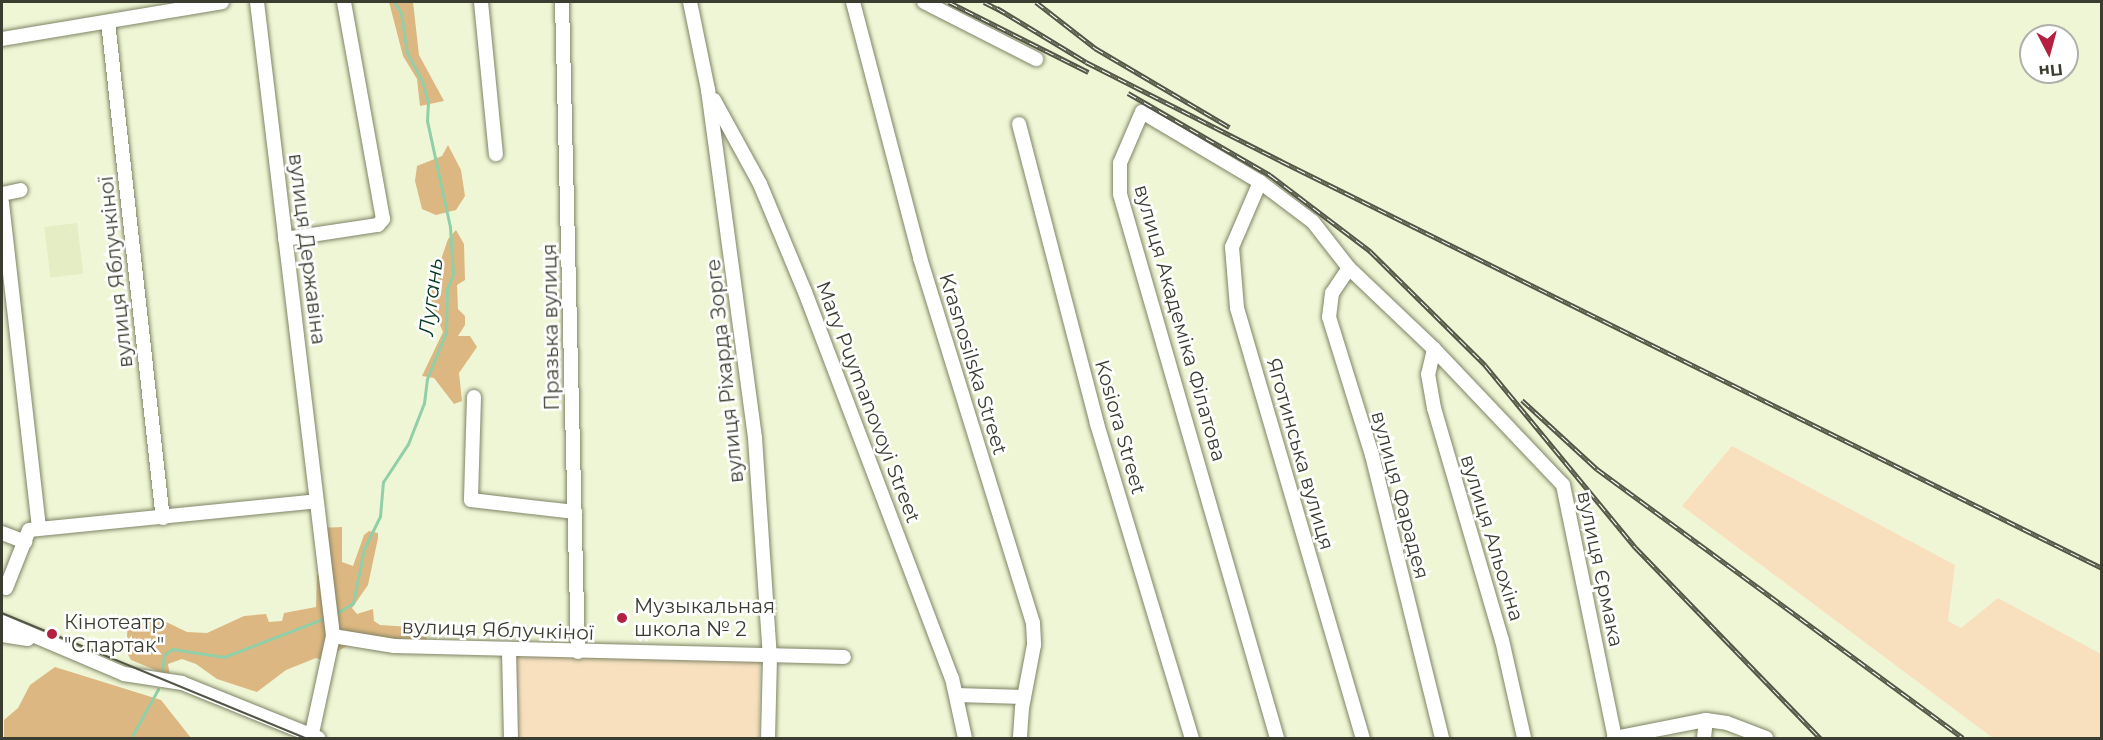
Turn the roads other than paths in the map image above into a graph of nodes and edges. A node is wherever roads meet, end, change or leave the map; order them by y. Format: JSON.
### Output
{"nodes":[{"id":1,"x":222,"y":2,"type":"edge"},
{"id":2,"x":257,"y":2,"type":"edge"},
{"id":3,"x":344,"y":2,"type":"edge"},
{"id":4,"x":481,"y":2,"type":"edge"},
{"id":5,"x":562,"y":2,"type":"edge"},
{"id":6,"x":690,"y":2,"type":"edge"},
{"id":7,"x":853,"y":2,"type":"edge"},
{"id":8,"x":924,"y":2,"type":"edge"},
{"id":9,"x":108,"y":22,"type":"junction"},
{"id":10,"x":2,"y":39,"type":"edge"},
{"id":11,"x":1036,"y":59,"type":"dead end"},
{"id":12,"x":708,"y":90,"type":"junction"},
{"id":13,"x":1019,"y":124,"type":"dead end"},
{"id":14,"x":496,"y":153,"type":"dead end"},
{"id":15,"x":1260,"y":182,"type":"junction"},
{"id":16,"x":21,"y":190,"type":"dead end"},
{"id":17,"x":2,"y":194,"type":"edge"},
{"id":18,"x":2,"y":203,"type":"edge"},
{"id":19,"x":285,"y":239,"type":"junction"},
{"id":20,"x":1349,"y":267,"type":"junction"},
{"id":21,"x":1434,"y":349,"type":"junction"},
{"id":22,"x":474,"y":397,"type":"dead end"},
{"id":23,"x":317,"y":501,"type":"junction"},
{"id":24,"x":575,"y":512,"type":"junction"},
{"id":25,"x":163,"y":518,"type":"junction"},
{"id":26,"x":39,"y":528,"type":"junction"},
{"id":27,"x":2,"y":532,"type":"edge"},
{"id":28,"x":25,"y":542,"type":"junction"},
{"id":29,"x":6,"y":588,"type":"dead end"},
{"id":30,"x":2,"y":622,"type":"edge"},
{"id":31,"x":2,"y":636,"type":"edge"},
{"id":32,"x":333,"y":636,"type":"junction"},
{"id":33,"x":45,"y":641,"type":"junction"},
{"id":34,"x":508,"y":650,"type":"junction"},
{"id":35,"x":578,"y":652,"type":"junction"},
{"id":36,"x":770,"y":657,"type":"junction"},
{"id":37,"x":844,"y":657,"type":"dead end"},
{"id":38,"x":956,"y":694,"type":"junction"},
{"id":39,"x":1024,"y":697,"type":"junction"},
{"id":40,"x":1706,"y":720,"type":"junction"},
{"id":41,"x":314,"y":738,"type":"edge"},
{"id":42,"x":511,"y":738,"type":"edge"},
{"id":43,"x":768,"y":738,"type":"edge"},
{"id":44,"x":966,"y":738,"type":"edge"},
{"id":45,"x":1020,"y":738,"type":"edge"},
{"id":46,"x":1192,"y":738,"type":"edge"},
{"id":47,"x":1277,"y":738,"type":"edge"},
{"id":48,"x":1363,"y":738,"type":"edge"},
{"id":49,"x":1442,"y":738,"type":"edge"},
{"id":50,"x":1524,"y":738,"type":"edge"},
{"id":51,"x":1615,"y":738,"type":"edge"},
{"id":52,"x":1704,"y":738,"type":"edge"},
{"id":53,"x":1766,"y":738,"type":"edge"}],
"edges":[{"from":1,"to":9,"type":"street"},
{"from":2,"to":19,"type":"street","name":"вулиця Державіна"},
{"from":3,"to":19,"type":"street"},
{"from":4,"to":14,"type":"street"},
{"from":5,"to":24,"type":"street","name":"Празька вулиця"},
{"from":6,"to":12,"type":"street","name":"вулиця Ріхарда Зорге"},
{"from":7,"to":39,"type":"street","name":"Krasnosilska Street"},
{"from":8,"to":11,"type":"street"},
{"from":9,"to":10,"type":"street"},
{"from":9,"to":25,"type":"street","name":"вулиця Яблучкіної"},
{"from":12,"to":36,"type":"street","name":"вулиця Ріхарда Зорге"},
{"from":12,"to":38,"type":"street","name":"Mary Puymanovoyi Street"},
{"from":13,"to":46,"type":"street","name":"Kosiora Street"},
{"from":15,"to":20,"type":"street","name":"вулиця Академіка Філатова"},
{"from":15,"to":47,"type":"street","name":"вулиця Академіка Філатова"},
{"from":15,"to":48,"type":"street","name":"Яготинська вулиця"},
{"from":16,"to":17,"type":"street"},
{"from":18,"to":26,"type":"street"},
{"from":19,"to":23,"type":"street","name":"вулиця Державіна"},
{"from":20,"to":21,"type":"street","name":"вулиця Академіка Філатова"},
{"from":20,"to":49,"type":"street","name":"вулиця Фарадея"},
{"from":21,"to":50,"type":"street","name":"вулиця Альохіна"},
{"from":21,"to":51,"type":"street","name":"вулиця Єрмака"},
{"from":22,"to":24,"type":"street"},
{"from":23,"to":25,"type":"street"},
{"from":23,"to":32,"type":"street","name":"вулиця Державіна"},
{"from":24,"to":35,"type":"street","name":"Празька вулиця"},
{"from":25,"to":26,"type":"street"},
{"from":26,"to":28,"type":"street"},
{"from":27,"to":28,"type":"street"},
{"from":28,"to":29,"type":"street"},
{"from":30,"to":33,"type":"street"},
{"from":31,"to":33,"type":"street"},
{"from":32,"to":34,"type":"street","name":"вулиця Яблучкіної"},
{"from":32,"to":41,"type":"street","name":"вулиця Державіна"},
{"from":33,"to":41,"type":"street"},
{"from":34,"to":35,"type":"street","name":"вулиця Яблучкіної"},
{"from":34,"to":42,"type":"street"},
{"from":35,"to":36,"type":"street","name":"вулиця Яблучкіної"},
{"from":36,"to":37,"type":"street","name":"вулиця Яблучкіної"},
{"from":36,"to":43,"type":"street","name":"вулиця Ріхарда Зорге"},
{"from":38,"to":39,"type":"street"},
{"from":38,"to":44,"type":"street","name":"Mary Puymanovoyi Street"},
{"from":39,"to":45,"type":"street","name":"Krasnosilska Street"},
{"from":40,"to":51,"type":"street"},
{"from":40,"to":52,"type":"street"},
{"from":40,"to":53,"type":"street"}]}
